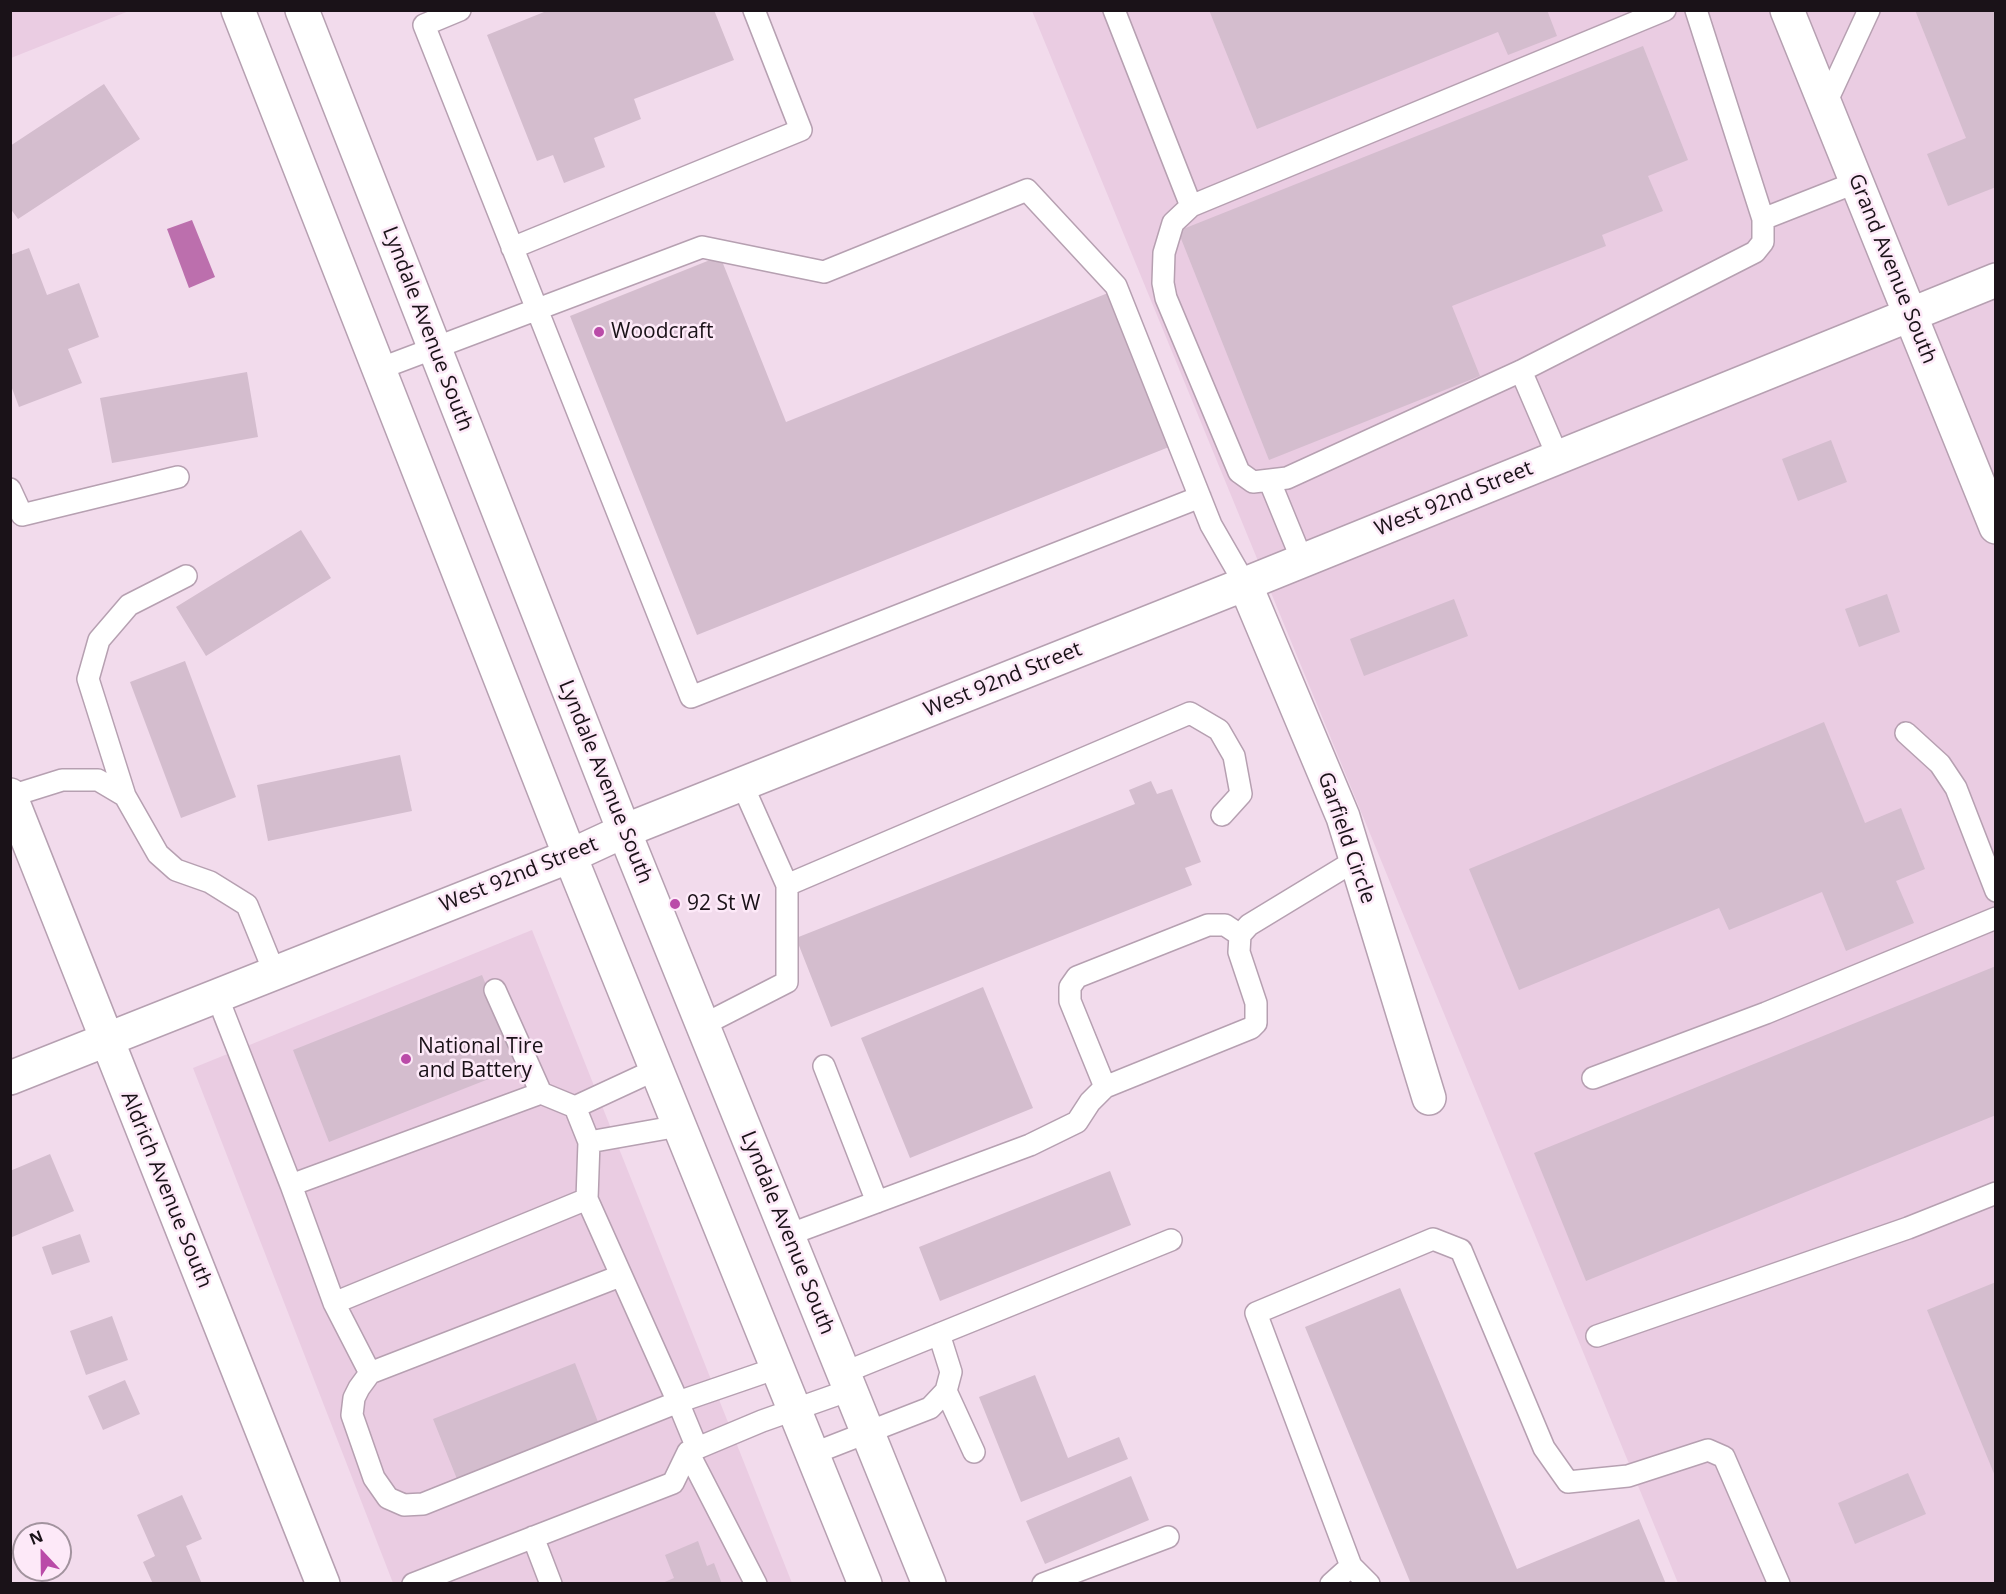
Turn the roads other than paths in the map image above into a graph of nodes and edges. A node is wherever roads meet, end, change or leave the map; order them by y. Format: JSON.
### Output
{"nodes":[{"id":1,"x":238,"y":10,"type":"edge"},
{"id":2,"x":302,"y":10,"type":"edge"},
{"id":3,"x":460,"y":10,"type":"edge"},
{"id":4,"x":754,"y":10,"type":"edge"},
{"id":5,"x":1114,"y":10,"type":"edge"},
{"id":6,"x":1665,"y":10,"type":"edge"},
{"id":7,"x":1696,"y":10,"type":"edge"},
{"id":8,"x":1787,"y":10,"type":"edge"},
{"id":9,"x":1869,"y":10,"type":"edge"},
{"id":10,"x":1825,"y":105,"type":"junction"},
{"id":11,"x":1857,"y":182,"type":"junction"},
{"id":12,"x":1191,"y":206,"type":"junction"},
{"id":13,"x":1763,"y":219,"type":"junction"},
{"id":14,"x":512,"y":248,"type":"junction"},
{"id":15,"x":1995,"y":280,"type":"edge"},
{"id":16,"x":536,"y":308,"type":"junction"},
{"id":17,"x":1911,"y":315,"type":"junction"},
{"id":18,"x":434,"y":347,"type":"junction"},
{"id":19,"x":379,"y":369,"type":"junction"},
{"id":20,"x":1521,"y":371,"type":"junction"},
{"id":21,"x":1558,"y":457,"type":"junction"},
{"id":22,"x":178,"y":477,"type":"dead end"},
{"id":23,"x":1270,"y":482,"type":"junction"},
{"id":24,"x":10,"y":489,"type":"edge"},
{"id":25,"x":1200,"y":497,"type":"junction"},
{"id":26,"x":1995,"y":527,"type":"edge"},
{"id":27,"x":1302,"y":560,"type":"junction"},
{"id":28,"x":186,"y":576,"type":"dead end"},
{"id":29,"x":1245,"y":584,"type":"junction"},
{"id":30,"x":1906,"y":733,"type":"dead end"},
{"id":31,"x":741,"y":784,"type":"junction"},
{"id":32,"x":11,"y":795,"type":"edge"},
{"id":33,"x":125,"y":796,"type":"junction"},
{"id":34,"x":1222,"y":815,"type":"dead end"},
{"id":35,"x":624,"y":831,"type":"junction"},
{"id":36,"x":570,"y":856,"type":"junction"},
{"id":37,"x":1356,"y":860,"type":"junction"},
{"id":38,"x":787,"y":885,"type":"junction"},
{"id":39,"x":1995,"y":891,"type":"edge"},
{"id":40,"x":1995,"y":918,"type":"edge"},
{"id":41,"x":1240,"y":935,"type":"junction"},
{"id":42,"x":275,"y":974,"type":"junction"},
{"id":43,"x":495,"y":990,"type":"dead end"},
{"id":44,"x":217,"y":996,"type":"junction"},
{"id":45,"x":703,"y":1025,"type":"junction"},
{"id":46,"x":106,"y":1039,"type":"junction"},
{"id":47,"x":824,"y":1066,"type":"dead end"},
{"id":48,"x":657,"y":1069,"type":"junction"},
{"id":49,"x":10,"y":1078,"type":"edge"},
{"id":50,"x":1593,"y":1078,"type":"dead end"},
{"id":51,"x":1105,"y":1087,"type":"junction"},
{"id":52,"x":541,"y":1093,"type":"junction"},
{"id":53,"x":1429,"y":1098,"type":"dead end"},
{"id":54,"x":575,"y":1107,"type":"junction"},
{"id":55,"x":679,"y":1126,"type":"junction"},
{"id":56,"x":589,"y":1142,"type":"junction"},
{"id":57,"x":291,"y":1185,"type":"junction"},
{"id":58,"x":1995,"y":1193,"type":"edge"},
{"id":59,"x":587,"y":1199,"type":"junction"},
{"id":60,"x":877,"y":1202,"type":"junction"},
{"id":61,"x":788,"y":1235,"type":"junction"},
{"id":62,"x":1171,"y":1240,"type":"dead end"},
{"id":63,"x":620,"y":1276,"type":"junction"},
{"id":64,"x":334,"y":1303,"type":"junction"},
{"id":65,"x":939,"y":1334,"type":"junction"},
{"id":66,"x":1597,"y":1336,"type":"dead end"},
{"id":67,"x":777,"y":1368,"type":"junction"},
{"id":68,"x":370,"y":1373,"type":"junction"},
{"id":69,"x":847,"y":1382,"type":"junction"},
{"id":70,"x":946,"y":1391,"type":"junction"},
{"id":71,"x":678,"y":1402,"type":"junction"},
{"id":72,"x":794,"y":1409,"type":"junction"},
{"id":73,"x":868,"y":1433,"type":"junction"},
{"id":74,"x":692,"y":1450,"type":"junction"},
{"id":75,"x":974,"y":1452,"type":"dead end"},
{"id":76,"x":812,"y":1454,"type":"junction"},
{"id":77,"x":533,"y":1537,"type":"junction"},
{"id":78,"x":1168,"y":1537,"type":"dead end"},
{"id":79,"x":1351,"y":1566,"type":"junction"},
{"id":80,"x":437,"y":1579,"type":"edge"},
{"id":81,"x":323,"y":1584,"type":"edge"},
{"id":82,"x":413,"y":1584,"type":"edge"},
{"id":83,"x":551,"y":1584,"type":"edge"},
{"id":84,"x":756,"y":1584,"type":"edge"},
{"id":85,"x":865,"y":1584,"type":"edge"},
{"id":86,"x":929,"y":1584,"type":"edge"},
{"id":87,"x":1043,"y":1584,"type":"edge"},
{"id":88,"x":1331,"y":1584,"type":"edge"},
{"id":89,"x":1369,"y":1584,"type":"edge"},
{"id":90,"x":1779,"y":1584,"type":"edge"}],
"edges":[{"from":1,"to":19,"type":"street"},
{"from":2,"to":18,"type":"street","name":"Lyndale Avenue South"},
{"from":3,"to":14,"type":"lane"},
{"from":4,"to":14,"type":"lane"},
{"from":5,"to":12,"type":"lane"},
{"from":6,"to":12,"type":"lane"},
{"from":7,"to":13,"type":"lane"},
{"from":8,"to":10,"type":"street","name":"Grand Avenue South"},
{"from":9,"to":10,"type":"lane"},
{"from":10,"to":11,"type":"street","name":"Grand Avenue South"},
{"from":11,"to":13,"type":"lane"},
{"from":11,"to":17,"type":"street","name":"Grand Avenue South"},
{"from":12,"to":23,"type":"lane"},
{"from":13,"to":20,"type":"lane"},
{"from":14,"to":16,"type":"lane"},
{"from":15,"to":17,"type":"street","name":"West 92nd Street"},
{"from":16,"to":18,"type":"lane"},
{"from":16,"to":25,"type":"lane"},
{"from":16,"to":25,"type":"lane"},
{"from":17,"to":21,"type":"street","name":"West 92nd Street"},
{"from":17,"to":26,"type":"street","name":"Grand Avenue South"},
{"from":18,"to":19,"type":"lane"},
{"from":18,"to":35,"type":"street","name":"Lyndale Avenue South"},
{"from":19,"to":36,"type":"street"},
{"from":20,"to":21,"type":"lane"},
{"from":20,"to":23,"type":"lane"},
{"from":21,"to":27,"type":"street","name":"West 92nd Street"},
{"from":22,"to":24,"type":"lane"},
{"from":23,"to":27,"type":"lane"},
{"from":25,"to":29,"type":"lane"},
{"from":27,"to":29,"type":"street","name":"West 92nd Street"},
{"from":28,"to":33,"type":"lane"},
{"from":29,"to":31,"type":"street","name":"West 92nd Street"},
{"from":29,"to":37,"type":"street","name":"Garfield Circle"},
{"from":30,"to":39,"type":"lane"},
{"from":31,"to":35,"type":"street","name":"West 92nd Street"},
{"from":31,"to":38,"type":"lane"},
{"from":32,"to":33,"type":"lane"},
{"from":32,"to":46,"type":"street","name":"Aldrich Avenue South"},
{"from":33,"to":42,"type":"lane"},
{"from":34,"to":38,"type":"lane"},
{"from":35,"to":36,"type":"street","name":"West 92nd Street"},
{"from":35,"to":45,"type":"street","name":"Lyndale Avenue South"},
{"from":36,"to":42,"type":"street","name":"West 92nd Street"},
{"from":36,"to":48,"type":"street"},
{"from":37,"to":41,"type":"lane"},
{"from":37,"to":53,"type":"street","name":"Garfield Circle"},
{"from":38,"to":45,"type":"lane"},
{"from":40,"to":50,"type":"lane"},
{"from":41,"to":51,"type":"lane"},
{"from":41,"to":51,"type":"lane"},
{"from":42,"to":44,"type":"street","name":"West 92nd Street"},
{"from":43,"to":52,"type":"lane"},
{"from":44,"to":46,"type":"street","name":"West 92nd Street"},
{"from":44,"to":57,"type":"lane"},
{"from":45,"to":61,"type":"street","name":"Lyndale Avenue South"},
{"from":46,"to":49,"type":"street","name":"West 92nd Street"},
{"from":46,"to":81,"type":"street","name":"Aldrich Avenue South"},
{"from":47,"to":60,"type":"lane"},
{"from":48,"to":54,"type":"lane"},
{"from":48,"to":55,"type":"street"},
{"from":51,"to":60,"type":"lane"},
{"from":52,"to":54,"type":"lane"},
{"from":52,"to":57,"type":"lane"},
{"from":54,"to":56,"type":"lane"},
{"from":55,"to":56,"type":"lane"},
{"from":55,"to":67,"type":"street"},
{"from":56,"to":59,"type":"lane"},
{"from":57,"to":64,"type":"lane"},
{"from":58,"to":66,"type":"lane"},
{"from":59,"to":63,"type":"lane"},
{"from":59,"to":64,"type":"lane"},
{"from":60,"to":61,"type":"lane"},
{"from":61,"to":69,"type":"street","name":"Lyndale Avenue South"},
{"from":62,"to":65,"type":"lane"},
{"from":63,"to":68,"type":"lane"},
{"from":63,"to":71,"type":"lane"},
{"from":64,"to":68,"type":"lane"},
{"from":65,"to":69,"type":"lane"},
{"from":65,"to":70,"type":"lane"},
{"from":67,"to":71,"type":"lane"},
{"from":67,"to":72,"type":"street"},
{"from":68,"to":71,"type":"lane"},
{"from":69,"to":72,"type":"lane"},
{"from":69,"to":73,"type":"street","name":"Lyndale Avenue South"},
{"from":70,"to":73,"type":"lane"},
{"from":70,"to":75,"type":"lane"},
{"from":71,"to":74,"type":"lane"},
{"from":72,"to":74,"type":"lane"},
{"from":72,"to":76,"type":"street"},
{"from":73,"to":76,"type":"lane"},
{"from":73,"to":86,"type":"street","name":"Lyndale Avenue South"},
{"from":74,"to":77,"type":"lane"},
{"from":74,"to":84,"type":"lane"},
{"from":76,"to":85,"type":"street"},
{"from":77,"to":80,"type":"lane"},
{"from":77,"to":83,"type":"lane"},
{"from":78,"to":87,"type":"lane"},
{"from":79,"to":88,"type":"lane"},
{"from":79,"to":89,"type":"lane"},
{"from":79,"to":90,"type":"lane"},
{"from":80,"to":82,"type":"lane"}]}
